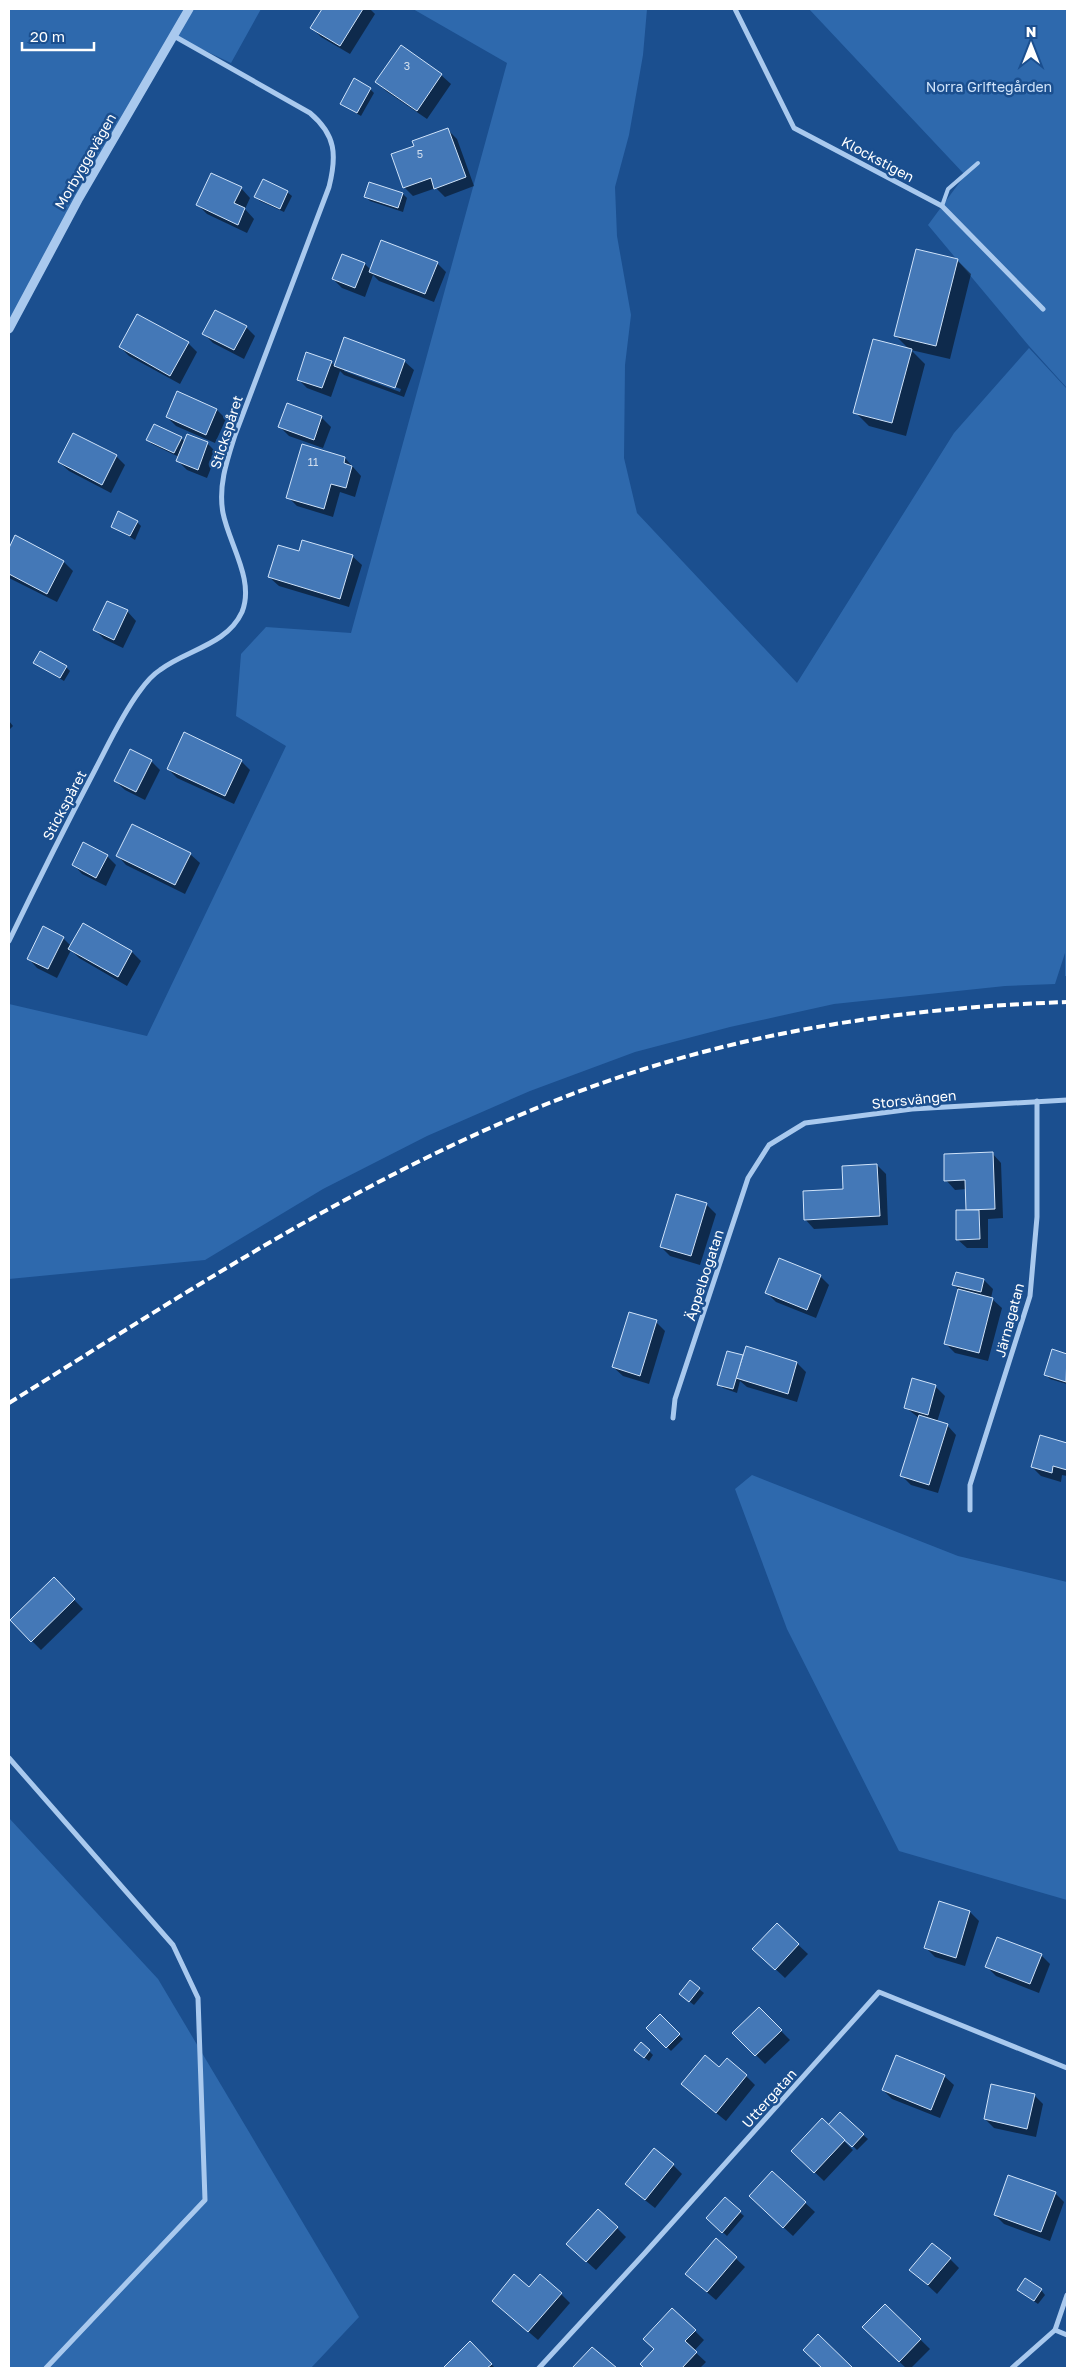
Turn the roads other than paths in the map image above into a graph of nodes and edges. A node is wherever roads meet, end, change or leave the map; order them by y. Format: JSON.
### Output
{"nodes":[{"id":1,"x":189,"y":9,"type":"edge"},
{"id":2,"x":735,"y":9,"type":"edge"},
{"id":3,"x":174,"y":36,"type":"junction"},
{"id":4,"x":978,"y":163,"type":"dead end"},
{"id":5,"x":942,"y":206,"type":"junction"},
{"id":6,"x":1043,"y":309,"type":"dead end"},
{"id":7,"x":9,"y":329,"type":"edge"},
{"id":8,"x":9,"y":941,"type":"edge"},
{"id":9,"x":1067,"y":1100,"type":"edge"},
{"id":10,"x":1037,"y":1101,"type":"junction"},
{"id":11,"x":769,"y":1145,"type":"joint"},
{"id":12,"x":673,"y":1418,"type":"dead end"},
{"id":13,"x":970,"y":1510,"type":"dead end"},
{"id":14,"x":9,"y":1758,"type":"edge"},
{"id":15,"x":1067,"y":2068,"type":"edge"},
{"id":16,"x":1067,"y":2295,"type":"edge"},
{"id":17,"x":1055,"y":2330,"type":"junction"},
{"id":18,"x":1067,"y":2335,"type":"edge"},
{"id":19,"x":46,"y":2368,"type":"edge"},
{"id":20,"x":539,"y":2368,"type":"edge"},
{"id":21,"x":1012,"y":2368,"type":"edge"}],
"edges":[{"from":1,"to":3,"type":"street","name":"Morbyggevägen"},
{"from":2,"to":5,"type":"street","name":"Klockstigen"},
{"from":3,"to":7,"type":"street","name":"Morbyggevägen"},
{"from":3,"to":8,"type":"street","name":"Stickspåret"},
{"from":4,"to":5,"type":"lane"},
{"from":5,"to":6,"type":"street","name":"Klockstigen"},
{"from":9,"to":10,"type":"street","name":"Storsvängen"},
{"from":10,"to":11,"type":"street","name":"Storsvängen"},
{"from":10,"to":13,"type":"street","name":"Järnagatan"},
{"from":11,"to":12,"type":"street","name":"Äppelbogatan"},
{"from":14,"to":19,"type":"street"},
{"from":15,"to":20,"type":"street","name":"Uttergatan"},
{"from":16,"to":17,"type":"street"},
{"from":17,"to":18,"type":"street"},
{"from":17,"to":21,"type":"street"}]}
